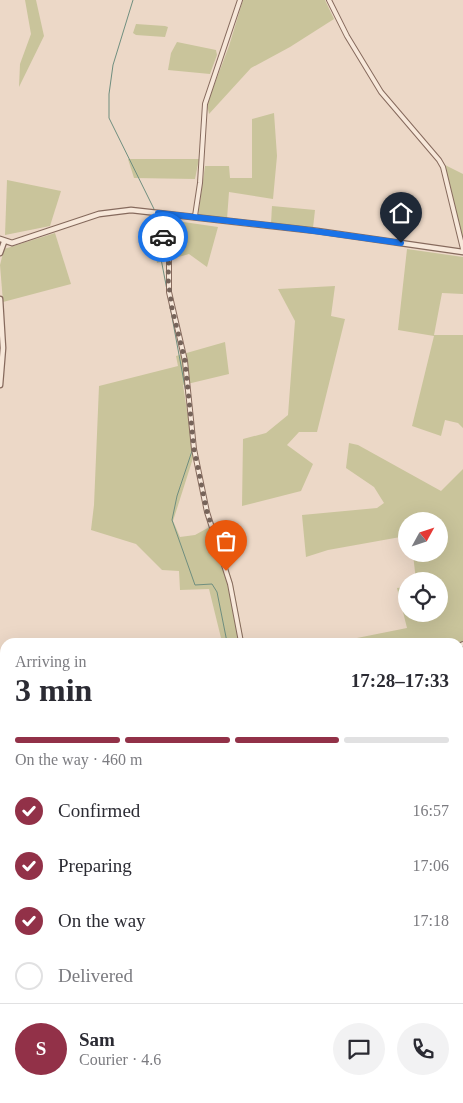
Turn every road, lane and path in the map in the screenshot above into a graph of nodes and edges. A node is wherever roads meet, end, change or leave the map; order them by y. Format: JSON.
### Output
{"nodes":[{"id":1,"x":240,"y":0,"type":"edge"},
{"id":2,"x":328,"y":0,"type":"edge"},
{"id":3,"x":158,"y":213,"type":"junction"},
{"id":4,"x":195,"y":216,"type":"junction"},
{"id":5,"x":2,"y":240,"type":"edge"},
{"id":6,"x":463,"y":251,"type":"edge"},
{"id":7,"x":0,"y":253,"type":"edge"},
{"id":8,"x":0,"y":299,"type":"edge"},
{"id":9,"x":0,"y":385,"type":"edge"},
{"id":10,"x":240,"y":638,"type":"edge"}],
"edges":[{"from":1,"to":4,"type":"street"},
{"from":2,"to":6,"type":"street"},
{"from":3,"to":4,"type":"street"},
{"from":3,"to":5,"type":"street"},
{"from":3,"to":10,"type":"street"},
{"from":4,"to":6,"type":"street"},
{"from":5,"to":7,"type":"street"},
{"from":8,"to":9,"type":"street"}]}
